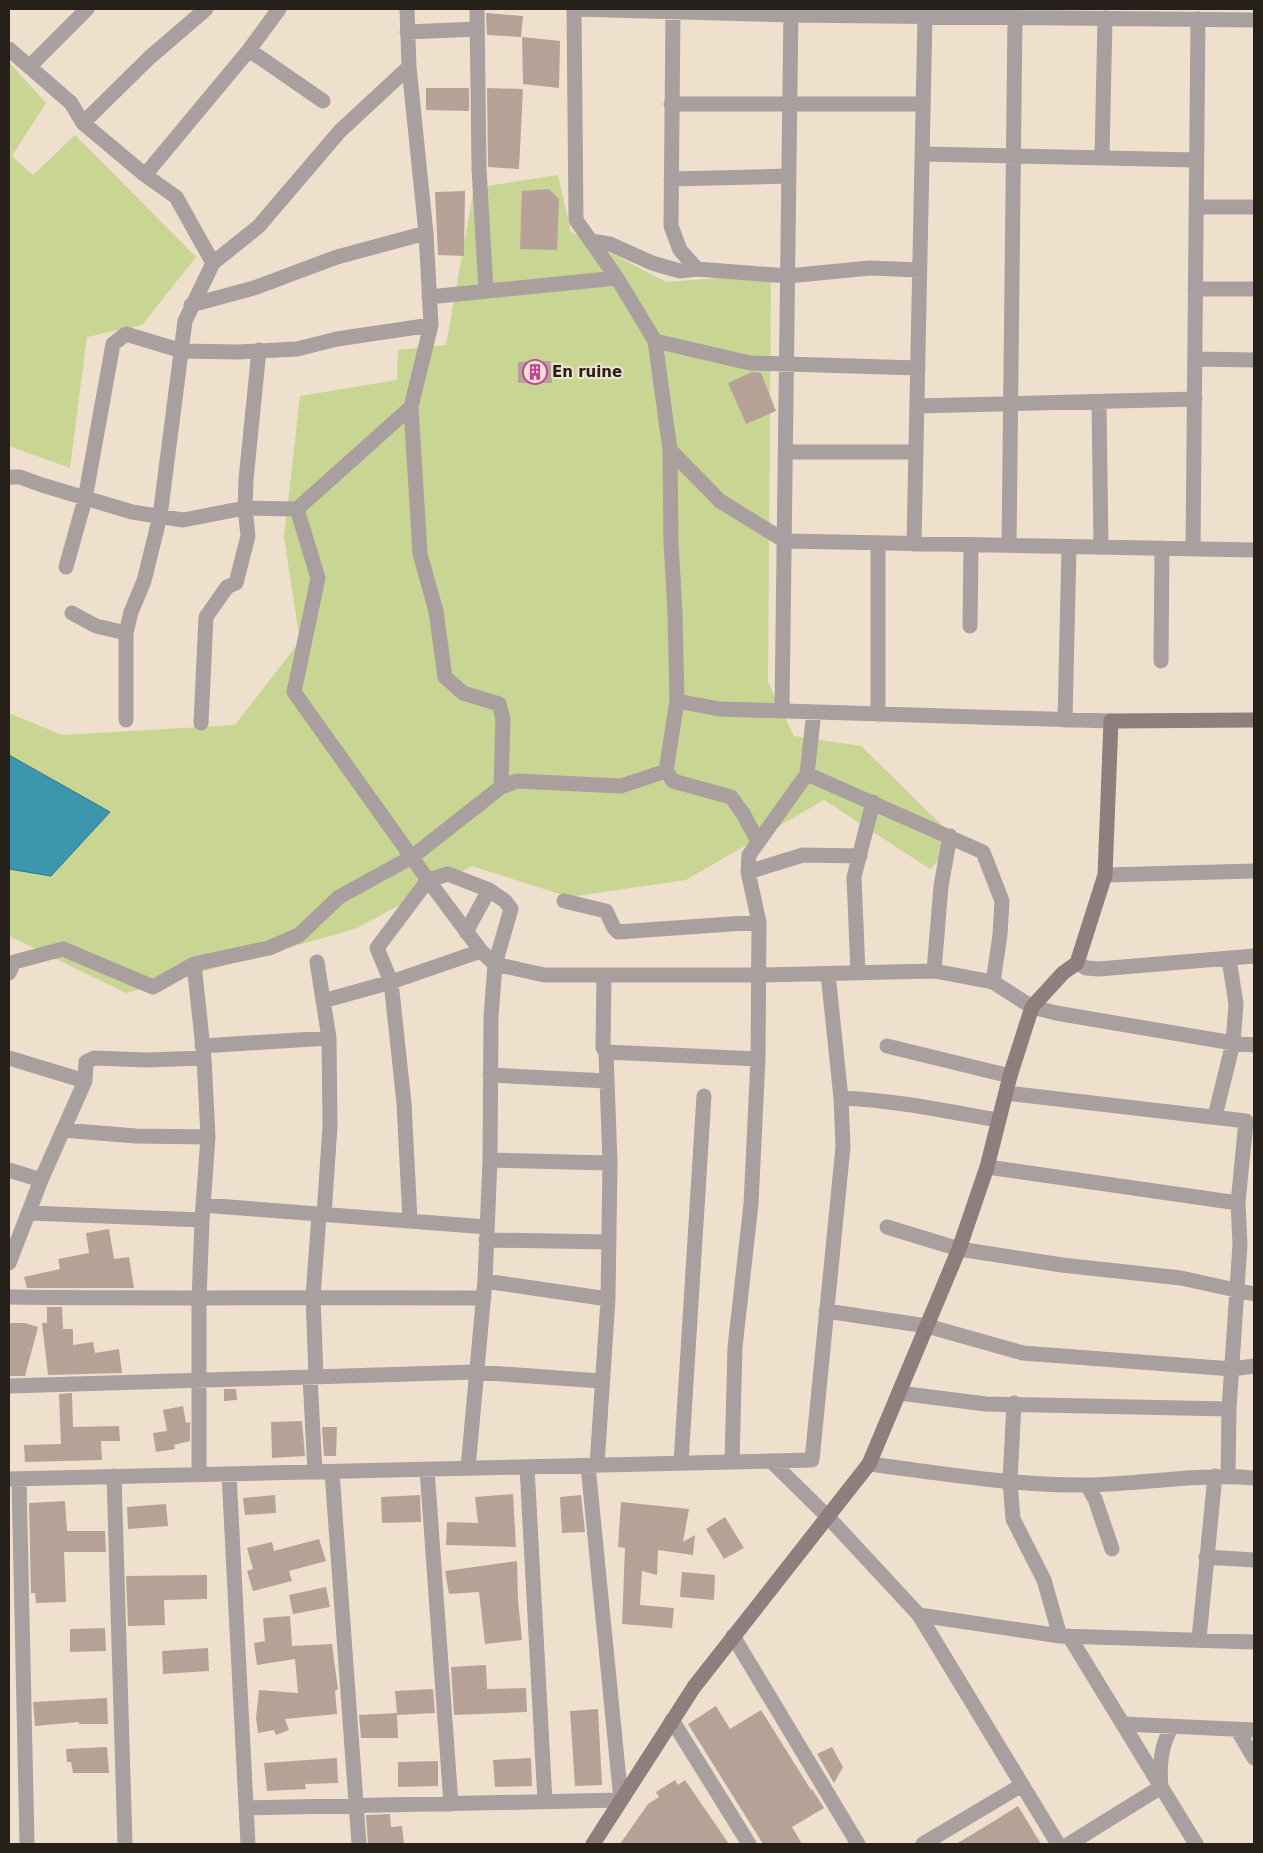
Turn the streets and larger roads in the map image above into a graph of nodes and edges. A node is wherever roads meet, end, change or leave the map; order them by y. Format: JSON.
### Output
{"nodes":[{"id":1,"x":87,"y":9,"type":"edge"},
{"id":2,"x":279,"y":9,"type":"edge"},
{"id":3,"x":407,"y":9,"type":"edge"},
{"id":4,"x":476,"y":9,"type":"edge"},
{"id":5,"x":574,"y":9,"type":"edge"},
{"id":6,"x":199,"y":11,"type":"edge"},
{"id":7,"x":702,"y":11,"type":"edge"},
{"id":8,"x":673,"y":12,"type":"junction"},
{"id":9,"x":791,"y":12,"type":"edge"},
{"id":10,"x":883,"y":12,"type":"edge"},
{"id":11,"x":988,"y":13,"type":"edge"},
{"id":12,"x":1073,"y":13,"type":"edge"},
{"id":13,"x":1172,"y":14,"type":"edge"},
{"id":14,"x":925,"y":16,"type":"junction"},
{"id":15,"x":1015,"y":17,"type":"junction"},
{"id":16,"x":1105,"y":18,"type":"junction"},
{"id":17,"x":1198,"y":19,"type":"junction"},
{"id":18,"x":1254,"y":20,"type":"edge"},
{"id":19,"x":477,"y":29,"type":"junction"},
{"id":20,"x":407,"y":32,"type":"junction"},
{"id":21,"x":9,"y":50,"type":"edge"},
{"id":22,"x":249,"y":50,"type":"junction"},
{"id":23,"x":29,"y":67,"type":"junction"},
{"id":24,"x":409,"y":67,"type":"junction"},
{"id":25,"x":323,"y":101,"type":"dead end"},
{"id":26,"x":671,"y":104,"type":"junction"},
{"id":27,"x":790,"y":104,"type":"junction"},
{"id":28,"x":923,"y":104,"type":"junction"},
{"id":29,"x":83,"y":124,"type":"junction"},
{"id":30,"x":922,"y":154,"type":"junction"},
{"id":31,"x":1013,"y":155,"type":"junction"},
{"id":32,"x":1102,"y":156,"type":"junction"},
{"id":33,"x":1196,"y":160,"type":"junction"},
{"id":34,"x":145,"y":175,"type":"junction"},
{"id":35,"x":789,"y":176,"type":"junction"},
{"id":36,"x":671,"y":179,"type":"junction"},
{"id":37,"x":1196,"y":207,"type":"junction"},
{"id":38,"x":1254,"y":207,"type":"edge"},
{"id":39,"x":426,"y":232,"type":"junction"},
{"id":40,"x":591,"y":242,"type":"junction"},
{"id":41,"x":213,"y":263,"type":"junction"},
{"id":42,"x":697,"y":269,"type":"junction"},
{"id":43,"x":919,"y":270,"type":"junction"},
{"id":44,"x":788,"y":276,"type":"junction"},
{"id":45,"x":617,"y":278,"type":"junction"},
{"id":46,"x":1195,"y":289,"type":"junction"},
{"id":47,"x":1254,"y":289,"type":"edge"},
{"id":48,"x":486,"y":291,"type":"junction"},
{"id":49,"x":429,"y":296,"type":"junction"},
{"id":50,"x":191,"y":305,"type":"junction"},
{"id":51,"x":431,"y":325,"type":"junction"},
{"id":52,"x":655,"y":341,"type":"junction"},
{"id":53,"x":259,"y":350,"type":"junction"},
{"id":54,"x":182,"y":351,"type":"junction"},
{"id":55,"x":1195,"y":359,"type":"junction"},
{"id":56,"x":1254,"y":360,"type":"edge"},
{"id":57,"x":787,"y":364,"type":"junction"},
{"id":58,"x":918,"y":368,"type":"junction"},
{"id":59,"x":1195,"y":399,"type":"junction"},
{"id":60,"x":1099,"y":402,"type":"junction"},
{"id":61,"x":1010,"y":404,"type":"junction"},
{"id":62,"x":917,"y":406,"type":"junction"},
{"id":63,"x":411,"y":407,"type":"junction"},
{"id":64,"x":670,"y":450,"type":"junction"},
{"id":65,"x":786,"y":452,"type":"junction"},
{"id":66,"x":916,"y":452,"type":"junction"},
{"id":67,"x":9,"y":477,"type":"edge"},
{"id":68,"x":85,"y":499,"type":"junction"},
{"id":69,"x":245,"y":508,"type":"junction"},
{"id":70,"x":297,"y":509,"type":"junction"},
{"id":71,"x":160,"y":516,"type":"junction"},
{"id":72,"x":785,"y":541,"type":"junction"},
{"id":73,"x":878,"y":543,"type":"junction"},
{"id":74,"x":914,"y":544,"type":"junction"},
{"id":75,"x":971,"y":545,"type":"junction"},
{"id":76,"x":1009,"y":546,"type":"junction"},
{"id":77,"x":1068,"y":547,"type":"junction"},
{"id":78,"x":1101,"y":547,"type":"junction"},
{"id":79,"x":1162,"y":548,"type":"junction"},
{"id":80,"x":1193,"y":549,"type":"junction"},
{"id":81,"x":1254,"y":550,"type":"edge"},
{"id":82,"x":66,"y":568,"type":"dead end"},
{"id":83,"x":72,"y":613,"type":"dead end"},
{"id":84,"x":970,"y":626,"type":"dead end"},
{"id":85,"x":126,"y":633,"type":"junction"},
{"id":86,"x":1162,"y":661,"type":"dead end"},
{"id":87,"x":677,"y":701,"type":"junction"},
{"id":88,"x":782,"y":710,"type":"junction"},
{"id":89,"x":814,"y":712,"type":"junction"},
{"id":90,"x":878,"y":716,"type":"junction"},
{"id":91,"x":126,"y":720,"type":"dead end"},
{"id":92,"x":1066,"y":720,"type":"junction"},
{"id":93,"x":1254,"y":720,"type":"edge"},
{"id":94,"x":1111,"y":722,"type":"junction"},
{"id":95,"x":201,"y":723,"type":"dead end"},
{"id":96,"x":666,"y":771,"type":"junction"},
{"id":97,"x":807,"y":774,"type":"junction"},
{"id":98,"x":501,"y":787,"type":"junction"},
{"id":99,"x":873,"y":802,"type":"junction"},
{"id":100,"x":950,"y":836,"type":"junction"},
{"id":101,"x":758,"y":842,"type":"junction"},
{"id":102,"x":860,"y":856,"type":"junction"},
{"id":103,"x":412,"y":857,"type":"junction"},
{"id":104,"x":1254,"y":871,"type":"edge"},
{"id":105,"x":748,"y":872,"type":"junction"},
{"id":106,"x":1105,"y":875,"type":"junction"},
{"id":107,"x":428,"y":880,"type":"junction"},
{"id":108,"x":489,"y":890,"type":"junction"},
{"id":109,"x":564,"y":901,"type":"dead end"},
{"id":110,"x":759,"y":922,"type":"junction"},
{"id":111,"x":466,"y":932,"type":"junction"},
{"id":112,"x":481,"y":951,"type":"junction"},
{"id":113,"x":1254,"y":956,"type":"edge"},
{"id":114,"x":1229,"y":958,"type":"junction"},
{"id":115,"x":317,"y":962,"type":"dead end"},
{"id":116,"x":1077,"y":963,"type":"junction"},
{"id":117,"x":194,"y":964,"type":"junction"},
{"id":118,"x":495,"y":964,"type":"junction"},
{"id":119,"x":934,"y":971,"type":"junction"},
{"id":120,"x":9,"y":973,"type":"edge"},
{"id":121,"x":858,"y":973,"type":"junction"},
{"id":122,"x":828,"y":974,"type":"junction"},
{"id":123,"x":604,"y":975,"type":"junction"},
{"id":124,"x":760,"y":975,"type":"junction"},
{"id":125,"x":392,"y":982,"type":"junction"},
{"id":126,"x":993,"y":982,"type":"junction"},
{"id":127,"x":323,"y":1001,"type":"junction"},
{"id":128,"x":1032,"y":1006,"type":"junction"},
{"id":129,"x":329,"y":1038,"type":"junction"},
{"id":130,"x":1233,"y":1043,"type":"junction"},
{"id":131,"x":1254,"y":1044,"type":"edge"},
{"id":132,"x":886,"y":1046,"type":"dead end"},
{"id":133,"x":203,"y":1052,"type":"junction"},
{"id":134,"x":606,"y":1052,"type":"junction"},
{"id":135,"x":9,"y":1058,"type":"edge"},
{"id":136,"x":758,"y":1060,"type":"junction"},
{"id":137,"x":490,"y":1075,"type":"junction"},
{"id":138,"x":1010,"y":1076,"type":"junction"},
{"id":139,"x":85,"y":1081,"type":"junction"},
{"id":140,"x":607,"y":1081,"type":"junction"},
{"id":141,"x":1006,"y":1094,"type":"junction"},
{"id":142,"x":704,"y":1096,"type":"dead end"},
{"id":143,"x":841,"y":1098,"type":"junction"},
{"id":144,"x":1215,"y":1116,"type":"junction"},
{"id":145,"x":998,"y":1120,"type":"junction"},
{"id":146,"x":63,"y":1130,"type":"junction"},
{"id":147,"x":208,"y":1137,"type":"junction"},
{"id":148,"x":490,"y":1160,"type":"junction"},
{"id":149,"x":610,"y":1163,"type":"junction"},
{"id":150,"x":987,"y":1167,"type":"junction"},
{"id":151,"x":9,"y":1170,"type":"edge"},
{"id":152,"x":41,"y":1180,"type":"junction"},
{"id":153,"x":1238,"y":1203,"type":"junction"},
{"id":154,"x":202,"y":1212,"type":"junction"},
{"id":155,"x":29,"y":1213,"type":"junction"},
{"id":156,"x":322,"y":1215,"type":"junction"},
{"id":157,"x":410,"y":1220,"type":"junction"},
{"id":158,"x":887,"y":1227,"type":"dead end"},
{"id":159,"x":486,"y":1234,"type":"junction"},
{"id":160,"x":609,"y":1242,"type":"junction"},
{"id":161,"x":959,"y":1249,"type":"junction"},
{"id":162,"x":9,"y":1263,"type":"edge"},
{"id":163,"x":485,"y":1281,"type":"junction"},
{"id":164,"x":1236,"y":1290,"type":"junction"},
{"id":165,"x":1254,"y":1294,"type":"edge"},
{"id":166,"x":9,"y":1297,"type":"edge"},
{"id":167,"x":313,"y":1297,"type":"junction"},
{"id":168,"x":484,"y":1298,"type":"junction"},
{"id":169,"x":608,"y":1299,"type":"junction"},
{"id":170,"x":200,"y":1300,"type":"junction"},
{"id":171,"x":826,"y":1310,"type":"junction"},
{"id":172,"x":927,"y":1326,"type":"junction"},
{"id":173,"x":1254,"y":1366,"type":"edge"},
{"id":174,"x":1232,"y":1369,"type":"junction"},
{"id":175,"x":475,"y":1372,"type":"junction"},
{"id":176,"x":313,"y":1377,"type":"junction"},
{"id":177,"x":201,"y":1381,"type":"junction"},
{"id":178,"x":602,"y":1381,"type":"junction"},
{"id":179,"x":9,"y":1386,"type":"edge"},
{"id":180,"x":899,"y":1393,"type":"junction"},
{"id":181,"x":1014,"y":1403,"type":"junction"},
{"id":182,"x":1229,"y":1410,"type":"junction"},
{"id":183,"x":771,"y":1461,"type":"junction"},
{"id":184,"x":732,"y":1462,"type":"junction"},
{"id":185,"x":681,"y":1464,"type":"junction"},
{"id":186,"x":869,"y":1464,"type":"junction"},
{"id":187,"x":592,"y":1466,"type":"junction"},
{"id":188,"x":527,"y":1467,"type":"junction"},
{"id":189,"x":468,"y":1468,"type":"junction"},
{"id":190,"x":427,"y":1469,"type":"junction"},
{"id":191,"x":314,"y":1472,"type":"junction"},
{"id":192,"x":332,"y":1472,"type":"junction"},
{"id":193,"x":229,"y":1474,"type":"junction"},
{"id":194,"x":199,"y":1475,"type":"junction"},
{"id":195,"x":114,"y":1476,"type":"junction"},
{"id":196,"x":1222,"y":1476,"type":"junction"},
{"id":197,"x":1254,"y":1478,"type":"edge"},
{"id":198,"x":14,"y":1479,"type":"edge"},
{"id":199,"x":1010,"y":1482,"type":"junction"},
{"id":200,"x":1087,"y":1485,"type":"junction"},
{"id":201,"x":828,"y":1517,"type":"junction"},
{"id":202,"x":1112,"y":1549,"type":"dead end"},
{"id":203,"x":1206,"y":1556,"type":"junction"},
{"id":204,"x":1254,"y":1560,"type":"edge"},
{"id":205,"x":919,"y":1615,"type":"junction"},
{"id":206,"x":733,"y":1636,"type":"junction"},
{"id":207,"x":1065,"y":1636,"type":"junction"},
{"id":208,"x":1199,"y":1639,"type":"junction"},
{"id":209,"x":1254,"y":1642,"type":"edge"},
{"id":210,"x":672,"y":1720,"type":"junction"},
{"id":211,"x":1123,"y":1724,"type":"junction"},
{"id":212,"x":1172,"y":1726,"type":"junction"},
{"id":213,"x":1237,"y":1729,"type":"junction"},
{"id":214,"x":1254,"y":1730,"type":"edge"},
{"id":215,"x":1254,"y":1758,"type":"edge"},
{"id":216,"x":1022,"y":1785,"type":"junction"},
{"id":217,"x":1161,"y":1787,"type":"junction"},
{"id":218,"x":621,"y":1800,"type":"junction"},
{"id":219,"x":545,"y":1802,"type":"junction"},
{"id":220,"x":451,"y":1804,"type":"junction"},
{"id":221,"x":356,"y":1806,"type":"junction"},
{"id":222,"x":246,"y":1808,"type":"junction"},
{"id":223,"x":595,"y":1843,"type":"edge"},
{"id":224,"x":745,"y":1843,"type":"edge"},
{"id":225,"x":27,"y":1844,"type":"edge"},
{"id":226,"x":125,"y":1844,"type":"edge"},
{"id":227,"x":248,"y":1844,"type":"edge"},
{"id":228,"x":358,"y":1844,"type":"edge"},
{"id":229,"x":858,"y":1844,"type":"edge"},
{"id":230,"x":923,"y":1844,"type":"edge"},
{"id":231,"x":1058,"y":1844,"type":"edge"},
{"id":232,"x":1069,"y":1844,"type":"edge"},
{"id":233,"x":1196,"y":1844,"type":"edge"}],
"edges":[{"from":1,"to":23,"type":"street"},
{"from":2,"to":22,"type":"street"},
{"from":3,"to":20,"type":"street"},
{"from":4,"to":19,"type":"street"},
{"from":5,"to":8,"type":"street"},
{"from":5,"to":40,"type":"street"},
{"from":6,"to":29,"type":"street"},
{"from":7,"to":8,"type":"street"},
{"from":7,"to":9,"type":"street"},
{"from":8,"to":26,"type":"street"},
{"from":9,"to":10,"type":"street"},
{"from":9,"to":27,"type":"street"},
{"from":10,"to":14,"type":"street"},
{"from":11,"to":14,"type":"street"},
{"from":11,"to":15,"type":"street"},
{"from":12,"to":15,"type":"street"},
{"from":12,"to":16,"type":"street"},
{"from":13,"to":16,"type":"street"},
{"from":13,"to":17,"type":"street"},
{"from":14,"to":28,"type":"street"},
{"from":15,"to":31,"type":"street"},
{"from":16,"to":32,"type":"street"},
{"from":17,"to":18,"type":"street"},
{"from":17,"to":33,"type":"street"},
{"from":19,"to":20,"type":"street"},
{"from":19,"to":48,"type":"street"},
{"from":20,"to":24,"type":"street"},
{"from":21,"to":23,"type":"street"},
{"from":22,"to":25,"type":"street"},
{"from":22,"to":34,"type":"street"},
{"from":23,"to":29,"type":"street"},
{"from":24,"to":39,"type":"street"},
{"from":24,"to":41,"type":"street"},
{"from":26,"to":27,"type":"street"},
{"from":26,"to":36,"type":"street"},
{"from":27,"to":28,"type":"street"},
{"from":27,"to":35,"type":"street"},
{"from":28,"to":30,"type":"street"},
{"from":29,"to":34,"type":"street"},
{"from":30,"to":31,"type":"street"},
{"from":30,"to":43,"type":"street"},
{"from":31,"to":32,"type":"street"},
{"from":31,"to":61,"type":"street"},
{"from":32,"to":33,"type":"street"},
{"from":33,"to":37,"type":"street"},
{"from":34,"to":41,"type":"street"},
{"from":35,"to":36,"type":"street"},
{"from":35,"to":44,"type":"street"},
{"from":36,"to":42,"type":"street"},
{"from":37,"to":38,"type":"street"},
{"from":37,"to":46,"type":"street"},
{"from":39,"to":49,"type":"street"},
{"from":39,"to":50,"type":"street"},
{"from":40,"to":42,"type":"street"},
{"from":40,"to":45,"type":"street"},
{"from":41,"to":50,"type":"street"},
{"from":42,"to":44,"type":"street"},
{"from":43,"to":44,"type":"street"},
{"from":43,"to":58,"type":"street"},
{"from":44,"to":57,"type":"street"},
{"from":45,"to":48,"type":"street"},
{"from":45,"to":52,"type":"street"},
{"from":46,"to":47,"type":"street"},
{"from":46,"to":55,"type":"street"},
{"from":48,"to":49,"type":"street"},
{"from":49,"to":51,"type":"street"},
{"from":50,"to":54,"type":"street"},
{"from":51,"to":53,"type":"street"},
{"from":51,"to":63,"type":"street"},
{"from":52,"to":57,"type":"street"},
{"from":52,"to":64,"type":"street"},
{"from":53,"to":54,"type":"street"},
{"from":53,"to":69,"type":"street"},
{"from":54,"to":68,"type":"street"},
{"from":54,"to":71,"type":"street"},
{"from":55,"to":56,"type":"street"},
{"from":55,"to":59,"type":"street"},
{"from":57,"to":58,"type":"street"},
{"from":57,"to":65,"type":"street"},
{"from":58,"to":62,"type":"street"},
{"from":59,"to":60,"type":"street"},
{"from":59,"to":80,"type":"street"},
{"from":60,"to":61,"type":"street"},
{"from":60,"to":78,"type":"street"},
{"from":61,"to":62,"type":"street"},
{"from":61,"to":76,"type":"street"},
{"from":62,"to":66,"type":"street"},
{"from":63,"to":70,"type":"street"},
{"from":63,"to":98,"type":"street"},
{"from":64,"to":72,"type":"street"},
{"from":64,"to":87,"type":"street"},
{"from":65,"to":66,"type":"street"},
{"from":65,"to":72,"type":"street"},
{"from":66,"to":74,"type":"street"},
{"from":67,"to":68,"type":"street"},
{"from":68,"to":71,"type":"street"},
{"from":68,"to":82,"type":"street"},
{"from":69,"to":70,"type":"street"},
{"from":69,"to":71,"type":"street"},
{"from":69,"to":95,"type":"street"},
{"from":70,"to":103,"type":"street"},
{"from":71,"to":85,"type":"street"},
{"from":72,"to":73,"type":"street"},
{"from":72,"to":88,"type":"street"},
{"from":73,"to":74,"type":"street"},
{"from":73,"to":90,"type":"street"},
{"from":74,"to":75,"type":"street"},
{"from":75,"to":76,"type":"street"},
{"from":75,"to":84,"type":"street"},
{"from":76,"to":77,"type":"street"},
{"from":77,"to":78,"type":"street"},
{"from":77,"to":92,"type":"street"},
{"from":78,"to":79,"type":"street"},
{"from":79,"to":80,"type":"street"},
{"from":79,"to":86,"type":"street"},
{"from":80,"to":81,"type":"street"},
{"from":83,"to":85,"type":"street"},
{"from":85,"to":91,"type":"street"},
{"from":87,"to":88,"type":"street"},
{"from":87,"to":96,"type":"street"},
{"from":88,"to":89,"type":"street"},
{"from":89,"to":90,"type":"street"},
{"from":89,"to":97,"type":"street"},
{"from":90,"to":92,"type":"street"},
{"from":92,"to":94,"type":"street"},
{"from":93,"to":94,"type":"street"},
{"from":94,"to":106,"type":"street"},
{"from":96,"to":98,"type":"street"},
{"from":96,"to":101,"type":"street"},
{"from":97,"to":99,"type":"street"},
{"from":97,"to":101,"type":"street"},
{"from":98,"to":103,"type":"street"},
{"from":99,"to":100,"type":"street"},
{"from":99,"to":102,"type":"street"},
{"from":100,"to":119,"type":"street"},
{"from":100,"to":126,"type":"street"},
{"from":101,"to":105,"type":"street"},
{"from":102,"to":105,"type":"street"},
{"from":102,"to":121,"type":"street"},
{"from":103,"to":107,"type":"street"},
{"from":103,"to":117,"type":"street"},
{"from":104,"to":106,"type":"street"},
{"from":105,"to":110,"type":"street"},
{"from":106,"to":116,"type":"street"},
{"from":107,"to":108,"type":"street"},
{"from":107,"to":111,"type":"street"},
{"from":107,"to":125,"type":"street"},
{"from":108,"to":111,"type":"street"},
{"from":108,"to":118,"type":"street"},
{"from":109,"to":110,"type":"street"},
{"from":110,"to":124,"type":"street"},
{"from":111,"to":112,"type":"street"},
{"from":112,"to":118,"type":"street"},
{"from":112,"to":125,"type":"street"},
{"from":113,"to":114,"type":"street"},
{"from":114,"to":116,"type":"street"},
{"from":114,"to":130,"type":"street"},
{"from":115,"to":127,"type":"street"},
{"from":116,"to":128,"type":"street"},
{"from":117,"to":120,"type":"street"},
{"from":117,"to":133,"type":"street"},
{"from":118,"to":123,"type":"street"},
{"from":118,"to":137,"type":"street"},
{"from":119,"to":121,"type":"street"},
{"from":119,"to":126,"type":"street"},
{"from":121,"to":122,"type":"street"},
{"from":122,"to":124,"type":"street"},
{"from":122,"to":143,"type":"street"},
{"from":123,"to":124,"type":"street"},
{"from":123,"to":134,"type":"street"},
{"from":124,"to":136,"type":"street"},
{"from":125,"to":127,"type":"street"},
{"from":125,"to":157,"type":"street"},
{"from":126,"to":128,"type":"street"},
{"from":127,"to":129,"type":"street"},
{"from":128,"to":130,"type":"street"},
{"from":128,"to":138,"type":"street"},
{"from":129,"to":133,"type":"street"},
{"from":129,"to":156,"type":"street"},
{"from":130,"to":131,"type":"street"},
{"from":130,"to":144,"type":"street"},
{"from":132,"to":138,"type":"street"},
{"from":133,"to":139,"type":"street"},
{"from":133,"to":147,"type":"street"},
{"from":134,"to":136,"type":"street"},
{"from":134,"to":140,"type":"street"},
{"from":135,"to":139,"type":"street"},
{"from":136,"to":184,"type":"street"},
{"from":137,"to":140,"type":"street"},
{"from":137,"to":148,"type":"street"},
{"from":138,"to":141,"type":"street"},
{"from":139,"to":146,"type":"street"},
{"from":140,"to":149,"type":"street"},
{"from":141,"to":144,"type":"street"},
{"from":141,"to":145,"type":"street"},
{"from":142,"to":185,"type":"street"},
{"from":143,"to":145,"type":"street"},
{"from":143,"to":171,"type":"street"},
{"from":144,"to":153,"type":"street"},
{"from":145,"to":150,"type":"street"},
{"from":146,"to":147,"type":"street"},
{"from":146,"to":152,"type":"street"},
{"from":147,"to":154,"type":"street"},
{"from":148,"to":149,"type":"street"},
{"from":148,"to":159,"type":"street"},
{"from":149,"to":160,"type":"street"},
{"from":150,"to":153,"type":"street"},
{"from":150,"to":161,"type":"street"},
{"from":151,"to":152,"type":"street"},
{"from":152,"to":155,"type":"street"},
{"from":153,"to":164,"type":"street"},
{"from":154,"to":155,"type":"street"},
{"from":154,"to":156,"type":"street"},
{"from":154,"to":170,"type":"street"},
{"from":155,"to":162,"type":"street"},
{"from":156,"to":157,"type":"street"},
{"from":156,"to":167,"type":"street"},
{"from":157,"to":159,"type":"street"},
{"from":158,"to":161,"type":"street"},
{"from":159,"to":160,"type":"street"},
{"from":159,"to":163,"type":"street"},
{"from":160,"to":169,"type":"street"},
{"from":161,"to":164,"type":"street"},
{"from":161,"to":172,"type":"street"},
{"from":163,"to":168,"type":"street"},
{"from":163,"to":169,"type":"street"},
{"from":164,"to":165,"type":"street"},
{"from":164,"to":174,"type":"street"},
{"from":166,"to":170,"type":"street"},
{"from":167,"to":168,"type":"street"},
{"from":167,"to":170,"type":"street"},
{"from":167,"to":176,"type":"street"},
{"from":168,"to":175,"type":"street"},
{"from":169,"to":178,"type":"street"},
{"from":170,"to":177,"type":"street"},
{"from":171,"to":172,"type":"street"},
{"from":171,"to":183,"type":"street"},
{"from":172,"to":174,"type":"street"},
{"from":172,"to":180,"type":"street"},
{"from":173,"to":174,"type":"street"},
{"from":174,"to":182,"type":"street"},
{"from":175,"to":176,"type":"street"},
{"from":175,"to":178,"type":"street"},
{"from":175,"to":189,"type":"street"},
{"from":176,"to":177,"type":"street"},
{"from":176,"to":191,"type":"street"},
{"from":177,"to":179,"type":"street"},
{"from":177,"to":194,"type":"street"},
{"from":178,"to":187,"type":"street"},
{"from":180,"to":181,"type":"street"},
{"from":180,"to":186,"type":"street"},
{"from":181,"to":182,"type":"street"},
{"from":181,"to":199,"type":"street"},
{"from":182,"to":196,"type":"street"},
{"from":183,"to":184,"type":"street"},
{"from":183,"to":201,"type":"street"},
{"from":184,"to":185,"type":"street"},
{"from":185,"to":187,"type":"street"},
{"from":186,"to":199,"type":"street"},
{"from":186,"to":201,"type":"street"},
{"from":187,"to":188,"type":"street"},
{"from":187,"to":218,"type":"street"},
{"from":188,"to":189,"type":"street"},
{"from":188,"to":219,"type":"street"},
{"from":189,"to":190,"type":"street"},
{"from":190,"to":192,"type":"street"},
{"from":190,"to":220,"type":"street"},
{"from":191,"to":192,"type":"street"},
{"from":191,"to":193,"type":"street"},
{"from":192,"to":221,"type":"street"},
{"from":193,"to":194,"type":"street"},
{"from":193,"to":222,"type":"street"},
{"from":194,"to":195,"type":"street"},
{"from":195,"to":198,"type":"street"},
{"from":195,"to":226,"type":"street"},
{"from":196,"to":197,"type":"street"},
{"from":196,"to":200,"type":"street"},
{"from":196,"to":203,"type":"street"},
{"from":198,"to":225,"type":"street"},
{"from":199,"to":200,"type":"street"},
{"from":199,"to":207,"type":"street"},
{"from":200,"to":202,"type":"street"},
{"from":201,"to":205,"type":"street"},
{"from":201,"to":206,"type":"street"},
{"from":203,"to":204,"type":"street"},
{"from":203,"to":208,"type":"street"},
{"from":205,"to":207,"type":"street"},
{"from":205,"to":216,"type":"street"},
{"from":206,"to":210,"type":"street"},
{"from":206,"to":229,"type":"street"},
{"from":207,"to":208,"type":"street"},
{"from":207,"to":211,"type":"street"},
{"from":208,"to":209,"type":"street"},
{"from":210,"to":218,"type":"street"},
{"from":210,"to":224,"type":"street"},
{"from":211,"to":212,"type":"street"},
{"from":211,"to":217,"type":"street"},
{"from":212,"to":213,"type":"street"},
{"from":212,"to":217,"type":"street"},
{"from":213,"to":214,"type":"street"},
{"from":213,"to":215,"type":"street"},
{"from":216,"to":230,"type":"street"},
{"from":216,"to":231,"type":"street"},
{"from":217,"to":232,"type":"street"},
{"from":217,"to":233,"type":"street"},
{"from":218,"to":219,"type":"street"},
{"from":218,"to":223,"type":"street"},
{"from":219,"to":220,"type":"street"},
{"from":220,"to":221,"type":"street"},
{"from":221,"to":222,"type":"street"},
{"from":221,"to":228,"type":"street"},
{"from":222,"to":227,"type":"street"}]}
